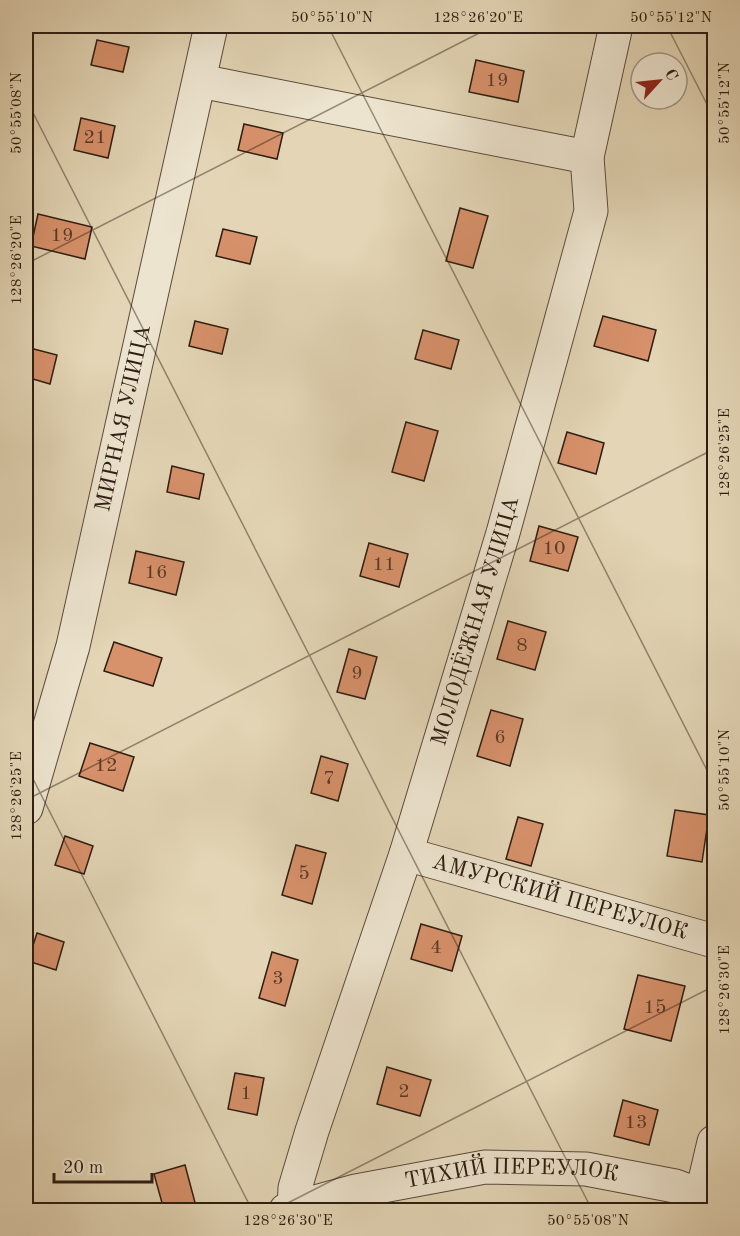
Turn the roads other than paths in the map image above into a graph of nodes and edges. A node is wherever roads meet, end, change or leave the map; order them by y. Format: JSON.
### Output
{"nodes":[{"id":1,"x":211,"y":26,"type":"edge"},
{"id":2,"x":616,"y":26,"type":"edge"},
{"id":3,"x":200,"y":81,"type":"junction"},
{"id":4,"x":587,"y":157,"type":"junction"},
{"id":5,"x":26,"y":808,"type":"edge"},
{"id":6,"x":406,"y":854,"type":"junction"},
{"id":7,"x":714,"y":941,"type":"edge"},
{"id":8,"x":714,"y":1142,"type":"edge"},
{"id":9,"x":700,"y":1203,"type":"edge"},
{"id":10,"x":290,"y":1209,"type":"edge"}],
"edges":[{"from":1,"to":3,"type":"street","name":"МИРНАЯ УЛИЦА"},
{"from":2,"to":4,"type":"street","name":"МОЛОДЁЖНАЯ УЛИЦА"},
{"from":3,"to":4,"type":"street"},
{"from":3,"to":5,"type":"street","name":"МИРНАЯ УЛИЦА"},
{"from":4,"to":6,"type":"street","name":"МОЛОДЁЖНАЯ УЛИЦА"},
{"from":6,"to":7,"type":"street","name":"АМУРСКИЙ ПЕРЕУЛОК"},
{"from":6,"to":10,"type":"street","name":"МОЛОДЁЖНАЯ УЛИЦА"},
{"from":8,"to":9,"type":"street"},
{"from":9,"to":10,"type":"street","name":"ТИХИЙ ПЕРЕУЛОК"}]}
